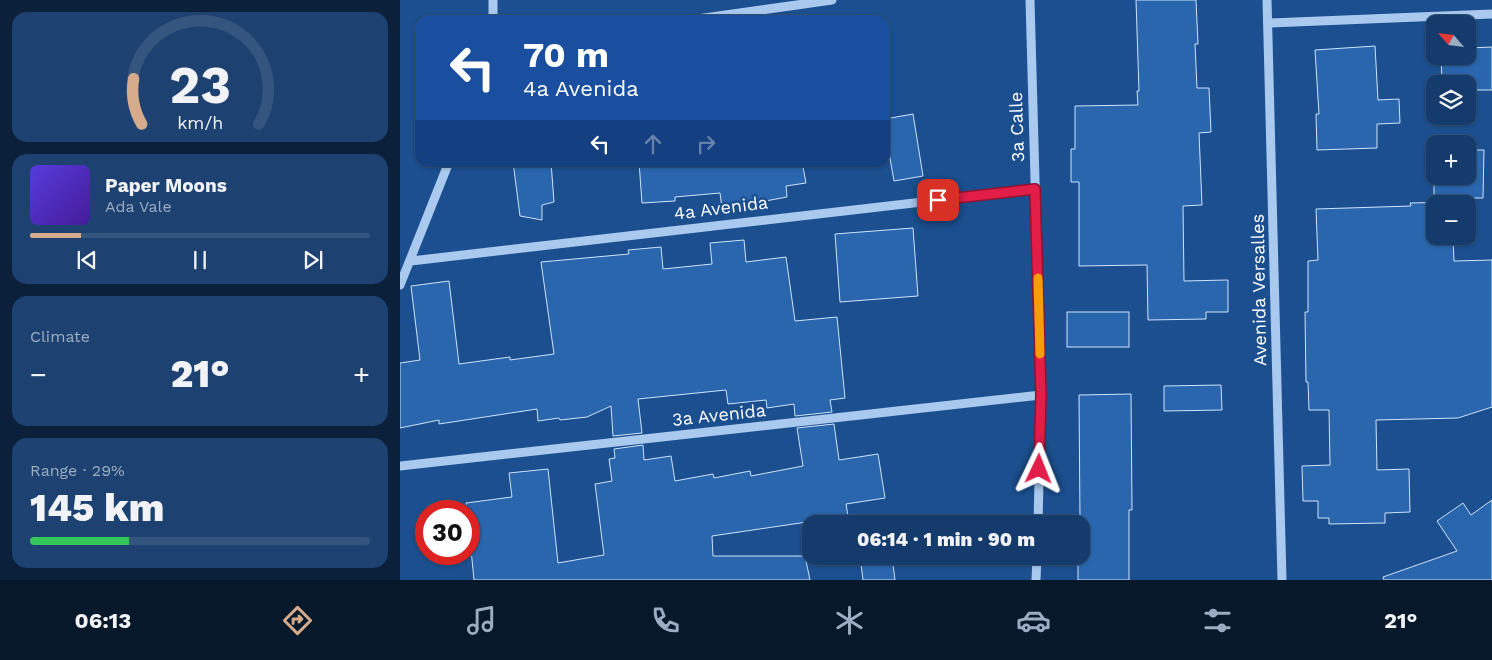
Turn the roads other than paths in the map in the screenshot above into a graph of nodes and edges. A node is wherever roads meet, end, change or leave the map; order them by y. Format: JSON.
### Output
{"nodes":[{"id":1,"x":493,"y":0,"type":"edge"},
{"id":2,"x":832,"y":0,"type":"edge"},
{"id":3,"x":1030,"y":0,"type":"edge"},
{"id":4,"x":1268,"y":0,"type":"edge"},
{"id":5,"x":1492,"y":14,"type":"edge"},
{"id":6,"x":493,"y":15,"type":"edge"},
{"id":7,"x":726,"y":15,"type":"edge"},
{"id":8,"x":1268,"y":23,"type":"junction"},
{"id":9,"x":447,"y":167,"type":"edge"},
{"id":10,"x":1035,"y":189,"type":"junction"},
{"id":11,"x":411,"y":261,"type":"junction"},
{"id":12,"x":400,"y":285,"type":"edge"},
{"id":13,"x":1041,"y":395,"type":"junction"},
{"id":14,"x":400,"y":466,"type":"edge"},
{"id":15,"x":1038,"y":515,"type":"edge"},
{"id":16,"x":1037,"y":565,"type":"edge"},
{"id":17,"x":1036,"y":580,"type":"edge"},
{"id":18,"x":1282,"y":580,"type":"edge"}],
"edges":[{"from":1,"to":6,"type":"street"},
{"from":2,"to":7,"type":"street"},
{"from":3,"to":10,"type":"street","name":"3a Calle"},
{"from":4,"to":8,"type":"street","name":"Avenida Versalles"},
{"from":5,"to":8,"type":"street"},
{"from":8,"to":18,"type":"street","name":"Avenida Versalles"},
{"from":9,"to":11,"type":"street"},
{"from":10,"to":11,"type":"street","name":"4a Avenida"},
{"from":10,"to":13,"type":"street","name":"3a Calle"},
{"from":11,"to":12,"type":"street"},
{"from":13,"to":14,"type":"street","name":"3a Avenida"},
{"from":13,"to":15,"type":"street","name":"3a Calle"},
{"from":16,"to":17,"type":"street"}]}
